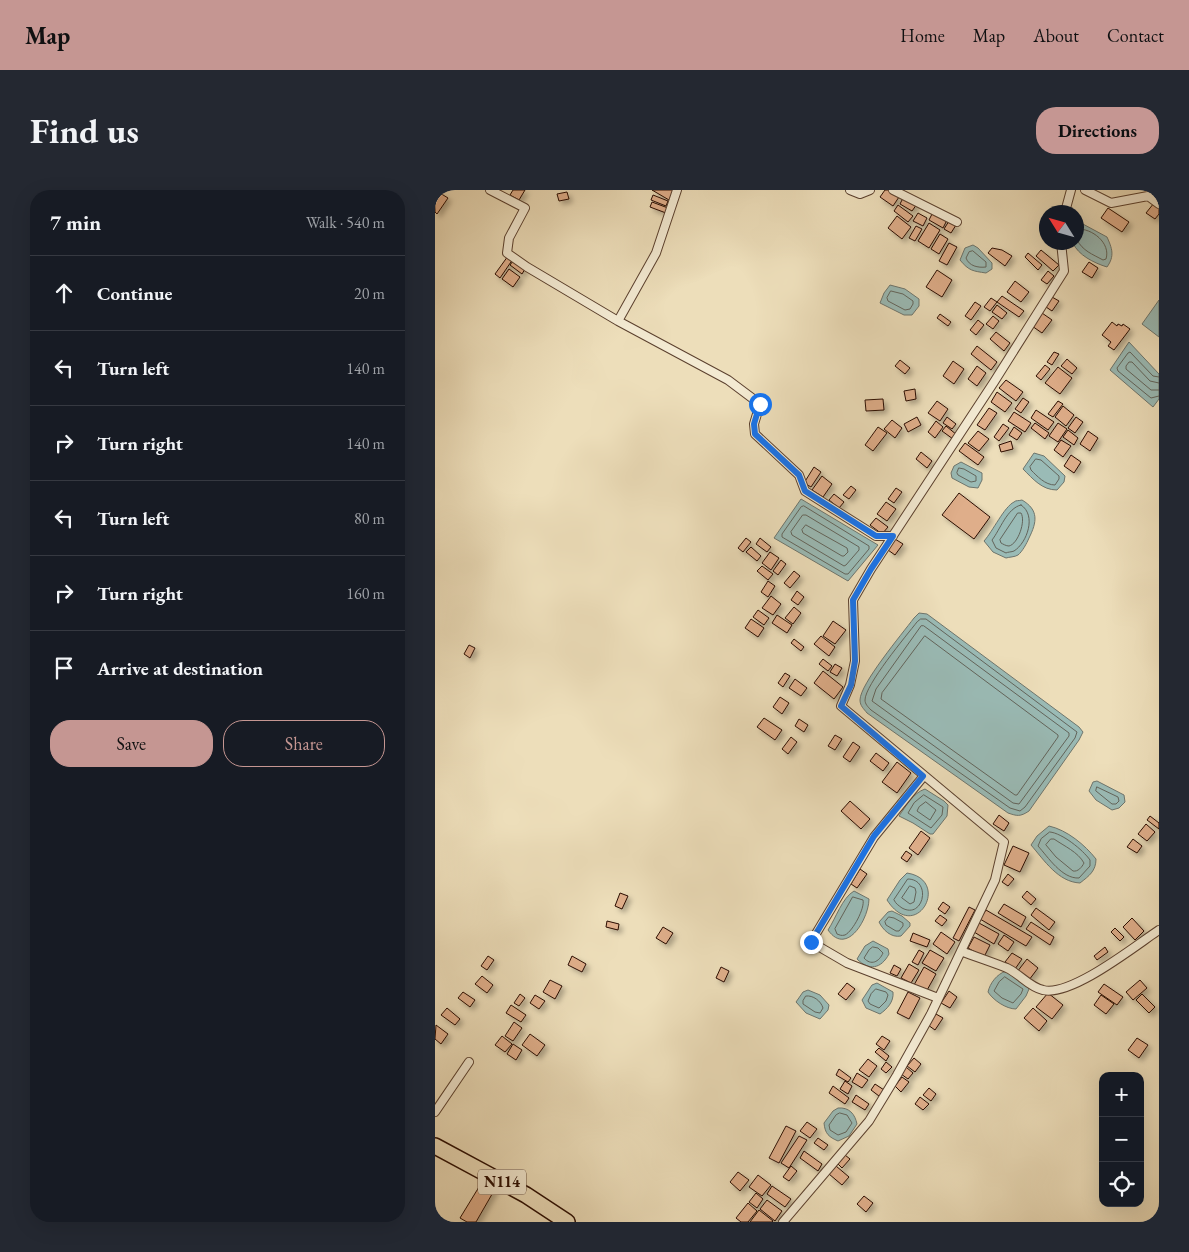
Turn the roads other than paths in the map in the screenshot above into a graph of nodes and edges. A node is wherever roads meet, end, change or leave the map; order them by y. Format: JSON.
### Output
{"nodes":[{"id":1,"x":490,"y":190,"type":"edge"},
{"id":2,"x":677,"y":190,"type":"edge"},
{"id":3,"x":850,"y":190,"type":"edge"},
{"id":4,"x":871,"y":190,"type":"edge"},
{"id":5,"x":893,"y":190,"type":"edge"},
{"id":6,"x":1071,"y":190,"type":"edge"},
{"id":7,"x":1085,"y":190,"type":"edge"},
{"id":8,"x":1159,"y":204,"type":"edge"},
{"id":9,"x":1067,"y":205,"type":"edge"},
{"id":10,"x":957,"y":222,"type":"dead end"},
{"id":11,"x":1062,"y":250,"type":"edge"},
{"id":12,"x":618,"y":321,"type":"junction"},
{"id":13,"x":893,"y":536,"type":"junction"},
{"id":14,"x":923,"y":776,"type":"junction"},
{"id":15,"x":1159,"y":930,"type":"edge"},
{"id":16,"x":961,"y":951,"type":"junction"},
{"id":17,"x":939,"y":998,"type":"junction"},
{"id":18,"x":469,"y":1062,"type":"dead end"},
{"id":19,"x":435,"y":1112,"type":"edge"},
{"id":20,"x":435,"y":1146,"type":"edge"},
{"id":21,"x":567,"y":1222,"type":"edge"},
{"id":22,"x":783,"y":1222,"type":"edge"}],
"edges":[{"from":1,"to":12,"type":"street"},
{"from":2,"to":12,"type":"street"},
{"from":3,"to":4,"type":"street"},
{"from":5,"to":10,"type":"street"},
{"from":6,"to":9,"type":"street"},
{"from":7,"to":8,"type":"street"},
{"from":11,"to":13,"type":"street"},
{"from":12,"to":13,"type":"street"},
{"from":13,"to":14,"type":"street"},
{"from":14,"to":16,"type":"street"},
{"from":14,"to":17,"type":"street"},
{"from":15,"to":16,"type":"street"},
{"from":16,"to":17,"type":"street"},
{"from":17,"to":22,"type":"street"},
{"from":18,"to":19,"type":"street"},
{"from":20,"to":21,"type":"highway","number":"N114"}]}
